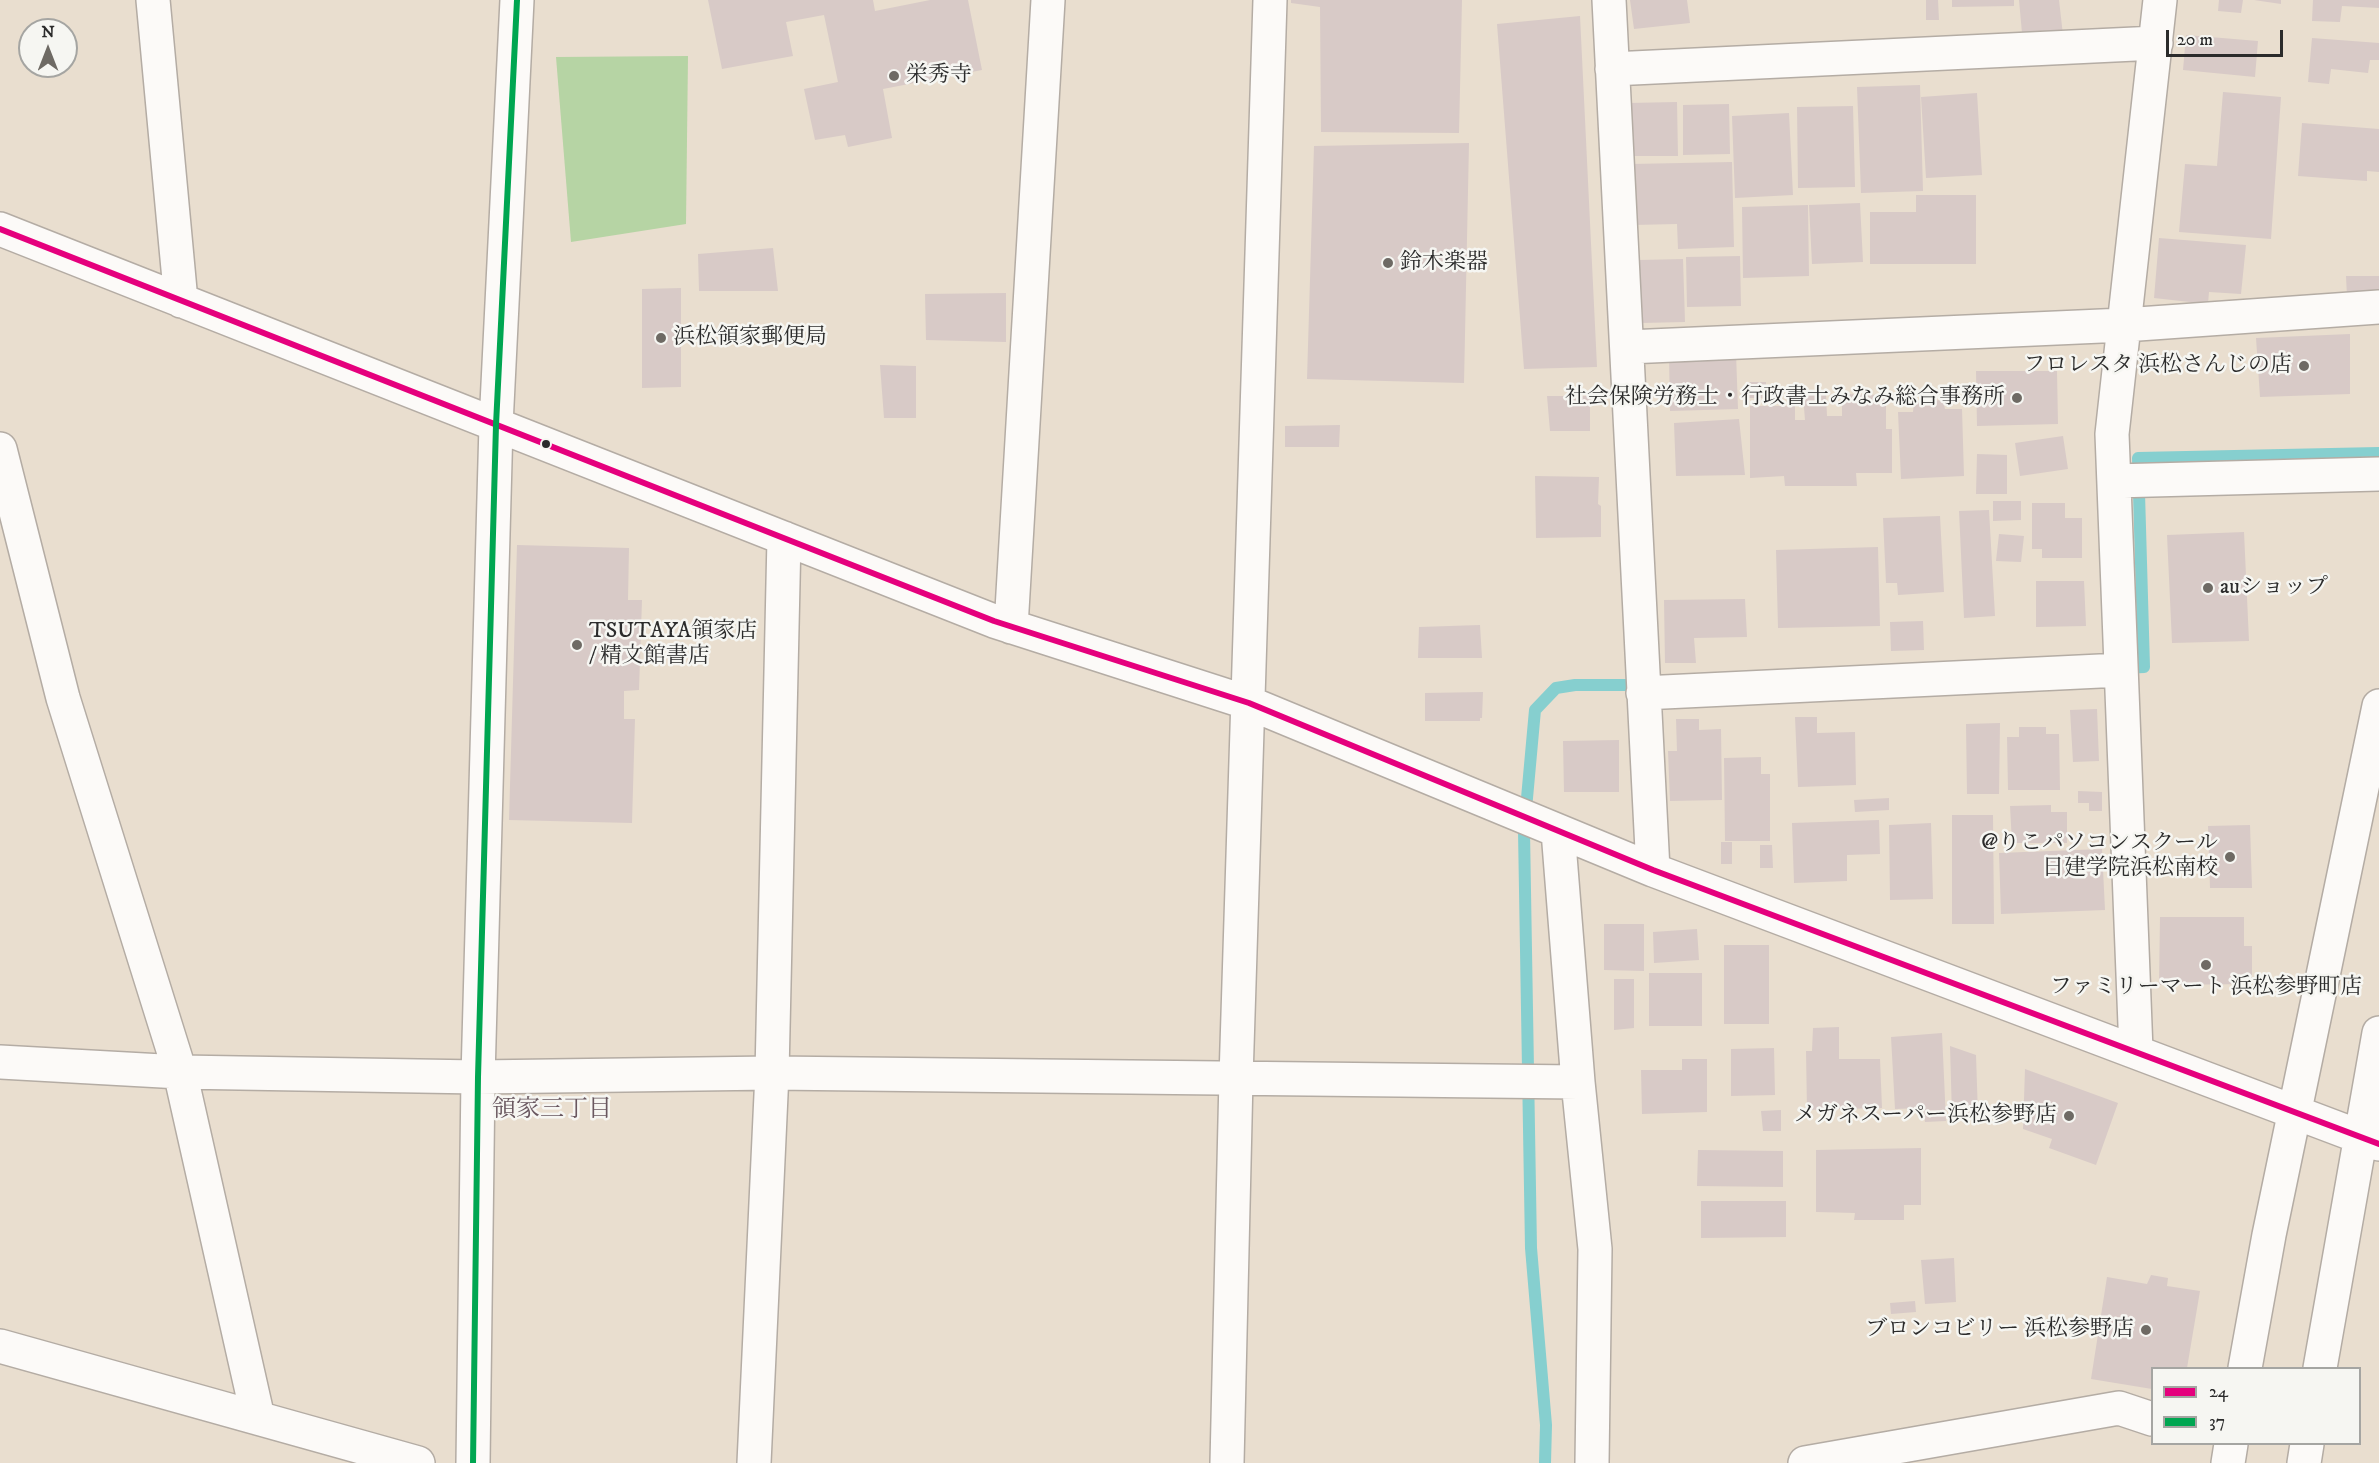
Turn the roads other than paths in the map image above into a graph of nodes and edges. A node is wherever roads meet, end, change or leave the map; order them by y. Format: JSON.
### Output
{"nodes":[{"id":1,"x":153,"y":0,"type":"edge"},
{"id":2,"x":517,"y":0,"type":"edge"},
{"id":3,"x":1048,"y":0,"type":"edge"},
{"id":4,"x":1270,"y":0,"type":"edge"},
{"id":5,"x":1609,"y":0,"type":"edge"},
{"id":6,"x":2160,"y":0,"type":"edge"},
{"id":7,"x":2156,"y":43,"type":"junction"},
{"id":8,"x":1612,"y":69,"type":"junction"},
{"id":9,"x":0,"y":230,"type":"edge"},
{"id":10,"x":181,"y":301,"type":"junction"},
{"id":11,"x":2379,"y":307,"type":"edge"},
{"id":12,"x":2124,"y":325,"type":"junction"},
{"id":13,"x":1628,"y":347,"type":"junction"},
{"id":14,"x":496,"y":425,"type":"junction"},
{"id":15,"x":0,"y":449,"type":"edge"},
{"id":16,"x":2379,"y":474,"type":"edge"},
{"id":17,"x":2114,"y":482,"type":"junction"},
{"id":18,"x":784,"y":538,"type":"junction"},
{"id":19,"x":1011,"y":627,"type":"junction"},
{"id":20,"x":2121,"y":670,"type":"junction"},
{"id":21,"x":1643,"y":693,"type":"junction"},
{"id":22,"x":1249,"y":703,"type":"junction"},
{"id":23,"x":2379,"y":706,"type":"edge"},
{"id":24,"x":1558,"y":831,"type":"junction"},
{"id":25,"x":1653,"y":870,"type":"junction"},
{"id":26,"x":2379,"y":1033,"type":"edge"},
{"id":27,"x":2136,"y":1052,"type":"junction"},
{"id":28,"x":0,"y":1062,"type":"edge"},
{"id":29,"x":180,"y":1072,"type":"junction"},
{"id":30,"x":772,"y":1073,"type":"junction"},
{"id":31,"x":478,"y":1077,"type":"junction"},
{"id":32,"x":1236,"y":1078,"type":"junction"},
{"id":33,"x":1578,"y":1082,"type":"junction"},
{"id":34,"x":2295,"y":1112,"type":"junction"},
{"id":35,"x":2370,"y":1141,"type":"edge"},
{"id":36,"x":0,"y":1346,"type":"edge"},
{"id":37,"x":2245,"y":1367,"type":"edge"},
{"id":38,"x":2320,"y":1367,"type":"edge"},
{"id":39,"x":258,"y":1418,"type":"junction"},
{"id":40,"x":2151,"y":1419,"type":"edge"},
{"id":41,"x":2231,"y":1445,"type":"edge"},
{"id":42,"x":2307,"y":1445,"type":"edge"},
{"id":43,"x":418,"y":1463,"type":"edge"},
{"id":44,"x":473,"y":1463,"type":"edge"},
{"id":45,"x":754,"y":1463,"type":"edge"},
{"id":46,"x":1227,"y":1463,"type":"edge"},
{"id":47,"x":1592,"y":1463,"type":"edge"},
{"id":48,"x":1805,"y":1463,"type":"edge"},
{"id":49,"x":2228,"y":1463,"type":"edge"},
{"id":50,"x":2304,"y":1463,"type":"edge"}],
"edges":[{"from":1,"to":10,"type":"street"},
{"from":2,"to":14,"type":"street"},
{"from":3,"to":19,"type":"street"},
{"from":4,"to":22,"type":"street"},
{"from":5,"to":8,"type":"street"},
{"from":6,"to":7,"type":"street"},
{"from":7,"to":8,"type":"street"},
{"from":7,"to":12,"type":"street"},
{"from":8,"to":13,"type":"street"},
{"from":9,"to":10,"type":"street"},
{"from":10,"to":14,"type":"street"},
{"from":11,"to":12,"type":"street"},
{"from":12,"to":13,"type":"street"},
{"from":12,"to":17,"type":"street"},
{"from":13,"to":21,"type":"street"},
{"from":14,"to":18,"type":"street"},
{"from":14,"to":31,"type":"street"},
{"from":15,"to":29,"type":"street"},
{"from":16,"to":17,"type":"street"},
{"from":17,"to":20,"type":"street"},
{"from":18,"to":19,"type":"street"},
{"from":18,"to":30,"type":"street"},
{"from":19,"to":22,"type":"street"},
{"from":20,"to":21,"type":"street"},
{"from":20,"to":27,"type":"street"},
{"from":21,"to":25,"type":"street"},
{"from":22,"to":24,"type":"street"},
{"from":22,"to":32,"type":"street"},
{"from":23,"to":34,"type":"street"},
{"from":24,"to":25,"type":"street"},
{"from":24,"to":33,"type":"street"},
{"from":25,"to":27,"type":"street"},
{"from":26,"to":35,"type":"street"},
{"from":27,"to":34,"type":"street"},
{"from":28,"to":29,"type":"street"},
{"from":29,"to":31,"type":"street"},
{"from":29,"to":39,"type":"street"},
{"from":30,"to":31,"type":"street"},
{"from":30,"to":32,"type":"street"},
{"from":30,"to":45,"type":"street"},
{"from":31,"to":44,"type":"street"},
{"from":32,"to":33,"type":"street"},
{"from":32,"to":46,"type":"street"},
{"from":33,"to":47,"type":"street"},
{"from":34,"to":35,"type":"street"},
{"from":34,"to":37,"type":"street"},
{"from":35,"to":38,"type":"street"},
{"from":36,"to":39,"type":"street"},
{"from":39,"to":43,"type":"street"},
{"from":40,"to":48,"type":"street"},
{"from":41,"to":49,"type":"street"},
{"from":42,"to":50,"type":"street"}]}
